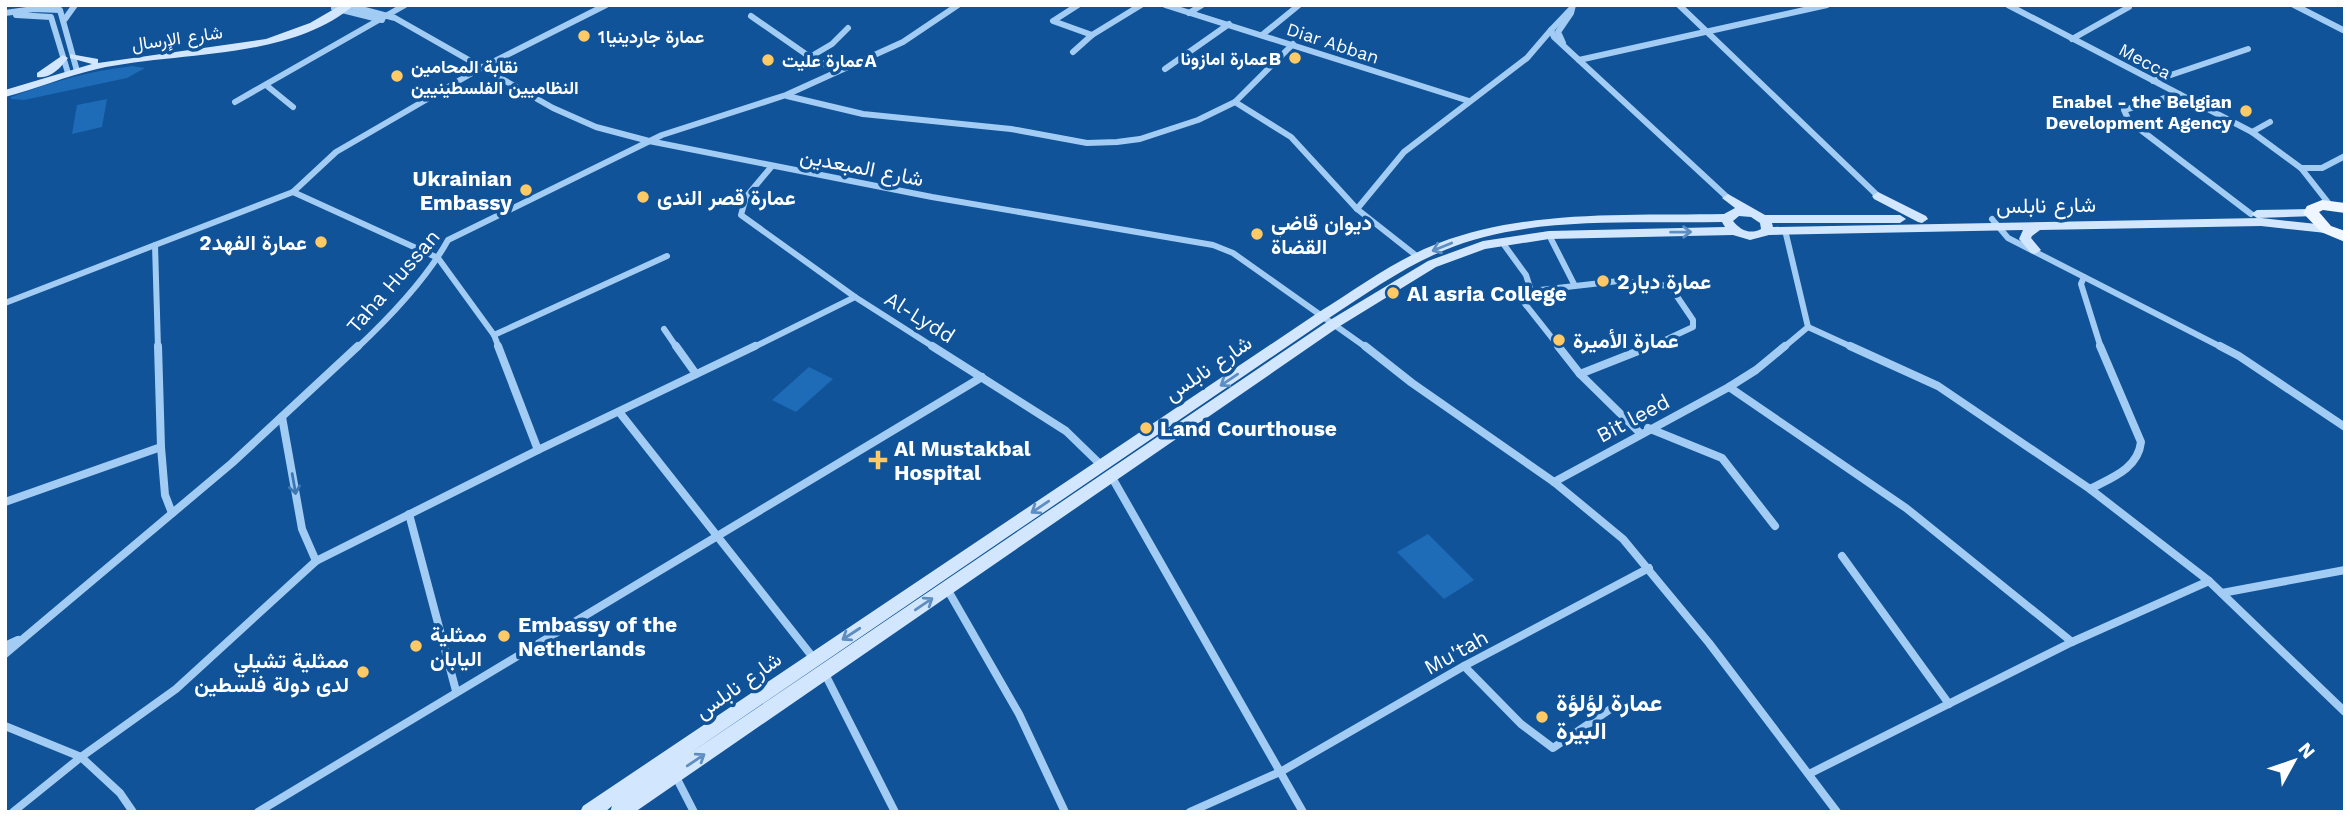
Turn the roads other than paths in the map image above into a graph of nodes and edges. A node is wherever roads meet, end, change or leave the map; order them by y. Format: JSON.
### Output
{"nodes":[{"id":1,"x":75,"y":5,"type":"edge"},
{"id":2,"x":405,"y":5,"type":"edge"},
{"id":3,"x":606,"y":5,"type":"edge"},
{"id":4,"x":958,"y":5,"type":"edge"},
{"id":5,"x":1078,"y":5,"type":"edge"},
{"id":6,"x":1141,"y":5,"type":"edge"},
{"id":7,"x":1165,"y":5,"type":"edge"},
{"id":8,"x":1202,"y":5,"type":"edge"},
{"id":9,"x":1300,"y":5,"type":"edge"},
{"id":10,"x":1679,"y":5,"type":"edge"},
{"id":11,"x":1827,"y":5,"type":"edge"},
{"id":12,"x":2008,"y":5,"type":"edge"},
{"id":13,"x":2126,"y":5,"type":"edge"},
{"id":14,"x":2294,"y":5,"type":"edge"},
{"id":15,"x":58,"y":6,"type":"edge"},
{"id":16,"x":342,"y":7,"type":"edge"},
{"id":17,"x":1571,"y":7,"type":"edge"},
{"id":18,"x":5,"y":13,"type":"edge"},
{"id":19,"x":1189,"y":13,"type":"junction"},
{"id":20,"x":751,"y":16,"type":"dead end"},
{"id":21,"x":51,"y":17,"type":"junction"},
{"id":22,"x":384,"y":18,"type":"junction"},
{"id":23,"x":65,"y":20,"type":"junction"},
{"id":24,"x":1229,"y":24,"type":"junction"},
{"id":25,"x":848,"y":28,"type":"dead end"},
{"id":26,"x":2345,"y":31,"type":"edge"},
{"id":27,"x":1706,"y":32,"type":"junction"},
{"id":28,"x":1555,"y":34,"type":"junction"},
{"id":29,"x":1092,"y":35,"type":"junction"},
{"id":30,"x":1262,"y":35,"type":"junction"},
{"id":31,"x":2072,"y":39,"type":"junction"},
{"id":32,"x":1293,"y":44,"type":"junction"},
{"id":33,"x":1540,"y":45,"type":"junction"},
{"id":34,"x":1565,"y":47,"type":"junction"},
{"id":35,"x":2248,"y":49,"type":"dead end"},
{"id":36,"x":1073,"y":52,"type":"dead end"},
{"id":37,"x":810,"y":57,"type":"junction"},
{"id":38,"x":1579,"y":60,"type":"junction"},
{"id":39,"x":71,"y":65,"type":"junction"},
{"id":40,"x":479,"y":69,"type":"junction"},
{"id":41,"x":1165,"y":69,"type":"dead end"},
{"id":42,"x":838,"y":71,"type":"junction"},
{"id":43,"x":2153,"y":81,"type":"junction"},
{"id":44,"x":266,"y":85,"type":"junction"},
{"id":45,"x":5,"y":88,"type":"edge"},
{"id":46,"x":5,"y":94,"type":"edge"},
{"id":47,"x":2179,"y":94,"type":"junction"},
{"id":48,"x":786,"y":95,"type":"junction"},
{"id":49,"x":1469,"y":101,"type":"junction"},
{"id":50,"x":234,"y":102,"type":"dead end"},
{"id":51,"x":1235,"y":102,"type":"junction"},
{"id":52,"x":293,"y":107,"type":"dead end"},
{"id":53,"x":2270,"y":122,"type":"dead end"},
{"id":54,"x":2252,"y":132,"type":"junction"},
{"id":55,"x":649,"y":141,"type":"junction"},
{"id":56,"x":2345,"y":156,"type":"edge"},
{"id":57,"x":772,"y":166,"type":"junction"},
{"id":58,"x":2301,"y":168,"type":"junction"},
{"id":59,"x":293,"y":192,"type":"junction"},
{"id":60,"x":1878,"y":196,"type":"junction"},
{"id":61,"x":1728,"y":198,"type":"junction"},
{"id":62,"x":2338,"y":206,"type":"edge"},
{"id":63,"x":1357,"y":209,"type":"junction"},
{"id":64,"x":1749,"y":212,"type":"junction"},
{"id":65,"x":2251,"y":214,"type":"junction"},
{"id":66,"x":2311,"y":214,"type":"junction"},
{"id":67,"x":1872,"y":218,"type":"junction"},
{"id":68,"x":1922,"y":219,"type":"junction"},
{"id":69,"x":1732,"y":221,"type":"junction"},
{"id":70,"x":1994,"y":223,"type":"junction"},
{"id":71,"x":1765,"y":225,"type":"junction"},
{"id":72,"x":2036,"y":227,"type":"junction"},
{"id":73,"x":2326,"y":229,"type":"junction"},
{"id":74,"x":1785,"y":230,"type":"junction"},
{"id":75,"x":1549,"y":235,"type":"junction"},
{"id":76,"x":2344,"y":237,"type":"edge"},
{"id":77,"x":1502,"y":243,"type":"junction"},
{"id":78,"x":155,"y":246,"type":"junction"},
{"id":79,"x":2035,"y":250,"type":"junction"},
{"id":80,"x":667,"y":256,"type":"dead end"},
{"id":81,"x":1418,"y":257,"type":"junction"},
{"id":82,"x":438,"y":258,"type":"junction"},
{"id":83,"x":2084,"y":277,"type":"junction"},
{"id":84,"x":1574,"y":285,"type":"junction"},
{"id":85,"x":1531,"y":291,"type":"junction"},
{"id":86,"x":855,"y":297,"type":"junction"},
{"id":87,"x":5,"y":303,"type":"edge"},
{"id":88,"x":1329,"y":319,"type":"junction"},
{"id":89,"x":1808,"y":327,"type":"junction"},
{"id":90,"x":664,"y":329,"type":"dead end"},
{"id":91,"x":494,"y":335,"type":"junction"},
{"id":92,"x":696,"y":373,"type":"junction"},
{"id":93,"x":1580,"y":374,"type":"junction"},
{"id":94,"x":982,"y":377,"type":"junction"},
{"id":95,"x":1729,"y":387,"type":"junction"},
{"id":96,"x":620,"y":413,"type":"junction"},
{"id":97,"x":282,"y":417,"type":"junction"},
{"id":98,"x":2345,"y":427,"type":"edge"},
{"id":99,"x":1644,"y":430,"type":"junction"},
{"id":100,"x":161,"y":447,"type":"junction"},
{"id":101,"x":538,"y":450,"type":"junction"},
{"id":102,"x":1107,"y":471,"type":"junction"},
{"id":103,"x":1553,"y":482,"type":"junction"},
{"id":104,"x":2090,"y":489,"type":"junction"},
{"id":105,"x":5,"y":502,"type":"edge"},
{"id":106,"x":172,"y":513,"type":"junction"},
{"id":107,"x":409,"y":514,"type":"junction"},
{"id":108,"x":1775,"y":526,"type":"dead end"},
{"id":109,"x":719,"y":536,"type":"junction"},
{"id":110,"x":1842,"y":556,"type":"dead end"},
{"id":111,"x":316,"y":561,"type":"junction"},
{"id":112,"x":1649,"y":568,"type":"junction"},
{"id":113,"x":2345,"y":570,"type":"edge"},
{"id":114,"x":2209,"y":581,"type":"junction"},
{"id":115,"x":943,"y":582,"type":"junction"},
{"id":116,"x":2222,"y":593,"type":"junction"},
{"id":117,"x":34,"y":632,"type":"junction"},
{"id":118,"x":2072,"y":642,"type":"junction"},
{"id":119,"x":5,"y":646,"type":"edge"},
{"id":120,"x":5,"y":654,"type":"edge"},
{"id":121,"x":814,"y":658,"type":"junction"},
{"id":122,"x":1464,"y":666,"type":"junction"},
{"id":123,"x":824,"y":672,"type":"junction"},
{"id":124,"x":456,"y":691,"type":"junction"},
{"id":125,"x":1949,"y":704,"type":"junction"},
{"id":126,"x":1612,"y":708,"type":"dead end"},
{"id":127,"x":2345,"y":712,"type":"edge"},
{"id":128,"x":5,"y":726,"type":"edge"},
{"id":129,"x":81,"y":757,"type":"junction"},
{"id":130,"x":1282,"y":771,"type":"junction"},
{"id":131,"x":674,"y":774,"type":"junction"},
{"id":132,"x":1809,"y":774,"type":"junction"},
{"id":133,"x":13,"y":812,"type":"edge"},
{"id":134,"x":133,"y":812,"type":"edge"},
{"id":135,"x":258,"y":812,"type":"edge"},
{"id":136,"x":589,"y":812,"type":"edge"},
{"id":137,"x":619,"y":812,"type":"edge"},
{"id":138,"x":694,"y":812,"type":"edge"},
{"id":139,"x":895,"y":812,"type":"edge"},
{"id":140,"x":1065,"y":812,"type":"edge"},
{"id":141,"x":1190,"y":812,"type":"edge"},
{"id":142,"x":1303,"y":812,"type":"edge"},
{"id":143,"x":1837,"y":812,"type":"edge"}],
"edges":[{"from":1,"to":23,"type":"street"},
{"from":2,"to":22,"type":"street"},
{"from":3,"to":40,"type":"street"},
{"from":4,"to":42,"type":"street","name":"Taha Hussan"},
{"from":5,"to":29,"type":"street"},
{"from":6,"to":29,"type":"street"},
{"from":7,"to":19,"type":"street","name":"Diar Abban"},
{"from":8,"to":19,"type":"street"},
{"from":9,"to":30,"type":"street"},
{"from":10,"to":27,"type":"street"},
{"from":11,"to":27,"type":"street"},
{"from":12,"to":31,"type":"street","name":"Mecca"},
{"from":13,"to":31,"type":"street"},
{"from":14,"to":26,"type":"street"},
{"from":15,"to":18,"type":"street"},
{"from":15,"to":21,"type":"street"},
{"from":15,"to":23,"type":"street"},
{"from":16,"to":22,"type":"street"},
{"from":16,"to":39,"type":"main road","name":"شارع الإرسال"},
{"from":16,"to":39,"type":"main road","name":"شارع الإرسال"},
{"from":17,"to":28,"type":"street"},
{"from":17,"to":28,"type":"street"},
{"from":18,"to":21,"type":"street"},
{"from":19,"to":24,"type":"street","name":"Diar Abban"},
{"from":20,"to":37,"type":"street"},
{"from":21,"to":39,"type":"street"},
{"from":22,"to":40,"type":"street","name":"شارع المبعدين"},
{"from":22,"to":44,"type":"street"},
{"from":23,"to":39,"type":"street"},
{"from":24,"to":30,"type":"street","name":"Diar Abban"},
{"from":24,"to":41,"type":"street"},
{"from":25,"to":37,"type":"street"},
{"from":27,"to":38,"type":"street"},
{"from":27,"to":60,"type":"street"},
{"from":28,"to":33,"type":"street"},
{"from":28,"to":34,"type":"street"},
{"from":29,"to":36,"type":"street"},
{"from":30,"to":32,"type":"street","name":"Diar Abban"},
{"from":31,"to":43,"type":"street","name":"Mecca"},
{"from":32,"to":49,"type":"street","name":"Diar Abban"},
{"from":32,"to":51,"type":"street"},
{"from":33,"to":34,"type":"street"},
{"from":33,"to":49,"type":"street"},
{"from":34,"to":38,"type":"street"},
{"from":35,"to":43,"type":"street"},
{"from":37,"to":42,"type":"street"},
{"from":38,"to":61,"type":"street"},
{"from":39,"to":45,"type":"main road"},
{"from":39,"to":46,"type":"main road","name":"شارع الإرسال"},
{"from":40,"to":55,"type":"street","name":"شارع المبعدين"},
{"from":40,"to":59,"type":"street"},
{"from":42,"to":48,"type":"street","name":"Taha Hussan"},
{"from":43,"to":47,"type":"street","name":"Mecca"},
{"from":44,"to":50,"type":"street"},
{"from":44,"to":52,"type":"street"},
{"from":47,"to":54,"type":"street","name":"Mecca"},
{"from":47,"to":65,"type":"street"},
{"from":48,"to":51,"type":"street"},
{"from":48,"to":55,"type":"street","name":"Taha Hussan"},
{"from":49,"to":63,"type":"street"},
{"from":51,"to":63,"type":"street"},
{"from":53,"to":54,"type":"street"},
{"from":54,"to":58,"type":"street","name":"Mecca"},
{"from":55,"to":57,"type":"street","name":"شارع المبعدين"},
{"from":55,"to":82,"type":"street","name":"Taha Hussan"},
{"from":56,"to":58,"type":"street"},
{"from":57,"to":86,"type":"street"},
{"from":57,"to":88,"type":"street","name":"شارع المبعدين"},
{"from":58,"to":62,"type":"street","name":"Mecca"},
{"from":59,"to":78,"type":"street"},
{"from":59,"to":82,"type":"street"},
{"from":60,"to":67,"type":"main road"},
{"from":60,"to":68,"type":"main road"},
{"from":61,"to":64,"type":"main road"},
{"from":61,"to":69,"type":"main road"},
{"from":62,"to":66,"type":"main road"},
{"from":63,"to":81,"type":"street"},
{"from":64,"to":69,"type":"main road"},
{"from":64,"to":71,"type":"main road"},
{"from":65,"to":66,"type":"main road","name":"شارع نابلس"},
{"from":65,"to":70,"type":"main road","name":"شارع نابلس"},
{"from":66,"to":73,"type":"main road"},
{"from":67,"to":68,"type":"main road","name":"شارع نابلس"},
{"from":67,"to":71,"type":"main road","name":"شارع نابلس"},
{"from":68,"to":70,"type":"main road","name":"شارع نابلس"},
{"from":69,"to":71,"type":"main road"},
{"from":75,"to":69,"type":"main road","name":"شارع نابلس","one_way":true},
{"from":69,"to":81,"type":"main road","name":"شارع نابلس","one_way":true},
{"from":70,"to":72,"type":"main road","name":"شارع نابلس"},
{"from":70,"to":74,"type":"main road","name":"شارع نابلس"},
{"from":70,"to":79,"type":"street"},
{"from":71,"to":74,"type":"main road","name":"شارع نابلس"},
{"from":72,"to":73,"type":"main road","name":"شارع نابلس"},
{"from":72,"to":79,"type":"main road"},
{"from":73,"to":76,"type":"main road"},
{"from":74,"to":89,"type":"street"},
{"from":75,"to":77,"type":"main road","name":"شارع نابلس"},
{"from":75,"to":84,"type":"street"},
{"from":77,"to":85,"type":"street"},
{"from":77,"to":88,"type":"main road","name":"شارع نابلس"},
{"from":78,"to":87,"type":"street"},
{"from":78,"to":100,"type":"street"},
{"from":79,"to":83,"type":"street"},
{"from":80,"to":91,"type":"street"},
{"from":81,"to":88,"type":"main road","name":"شارع نابلس"},
{"from":82,"to":91,"type":"street"},
{"from":82,"to":97,"type":"street","name":"Taha Hussan"},
{"from":83,"to":98,"type":"street"},
{"from":83,"to":104,"type":"street"},
{"from":84,"to":85,"type":"street"},
{"from":84,"to":93,"type":"street"},
{"from":85,"to":93,"type":"street"},
{"from":86,"to":92,"type":"street","name":"Al-Lydd"},
{"from":86,"to":94,"type":"street","name":"Al-Lydd"},
{"from":88,"to":102,"type":"main road","name":"شارع نابلس"},
{"from":88,"to":103,"type":"street","name":"شارع المبعدين"},
{"from":89,"to":95,"type":"street","name":"Bit leed"},
{"from":89,"to":104,"type":"street"},
{"from":90,"to":92,"type":"street"},
{"from":91,"to":101,"type":"street"},
{"from":92,"to":96,"type":"street","name":"Al-Lydd"},
{"from":93,"to":99,"type":"street"},
{"from":94,"to":102,"type":"street","name":"Al-Lydd"},
{"from":94,"to":109,"type":"street"},
{"from":95,"to":99,"type":"street","name":"Bit leed"},
{"from":95,"to":118,"type":"street"},
{"from":96,"to":101,"type":"street","name":"Al-Lydd"},
{"from":96,"to":109,"type":"street"},
{"from":97,"to":106,"type":"street","name":"Taha Hussan"},
{"from":97,"to":111,"type":"street","one_way":true},
{"from":99,"to":103,"type":"street","name":"Bit leed"},
{"from":99,"to":108,"type":"street"},
{"from":100,"to":105,"type":"street"},
{"from":100,"to":106,"type":"street"},
{"from":101,"to":107,"type":"street","name":"Al-Lydd"},
{"from":102,"to":115,"type":"main road","name":"شارع نابلس"},
{"from":102,"to":130,"type":"street","name":"Al-Lydd"},
{"from":103,"to":112,"type":"street","name":"شارع المبعدين"},
{"from":104,"to":114,"type":"street"},
{"from":106,"to":117,"type":"street","name":"Taha Hussan"},
{"from":107,"to":111,"type":"street","name":"Al-Lydd"},
{"from":107,"to":124,"type":"street"},
{"from":109,"to":121,"type":"street"},
{"from":109,"to":124,"type":"street"},
{"from":110,"to":125,"type":"street"},
{"from":111,"to":129,"type":"street","name":"Al-Lydd"},
{"from":112,"to":122,"type":"street","name":"Mu'tah"},
{"from":112,"to":132,"type":"street","name":"شارع المبعدين"},
{"from":113,"to":116,"type":"street"},
{"from":114,"to":116,"type":"street"},
{"from":114,"to":118,"type":"street"},
{"from":115,"to":121,"type":"main road","name":"شارع نابلس","one_way":true},
{"from":123,"to":115,"type":"main road","name":"شارع نابلس","one_way":true},
{"from":115,"to":140,"type":"street"},
{"from":116,"to":127,"type":"street"},
{"from":117,"to":119,"type":"street"},
{"from":117,"to":120,"type":"street"},
{"from":118,"to":125,"type":"street"},
{"from":121,"to":123,"type":"street"},
{"from":121,"to":136,"type":"main road","name":"شارع نابلس"},
{"from":122,"to":126,"type":"street"},
{"from":122,"to":130,"type":"street","name":"Mu'tah"},
{"from":131,"to":123,"type":"main road","name":"شارع نابلس","one_way":true},
{"from":123,"to":139,"type":"street"},
{"from":124,"to":135,"type":"street"},
{"from":125,"to":132,"type":"street"},
{"from":128,"to":129,"type":"street"},
{"from":129,"to":133,"type":"street","name":"Al-Lydd"},
{"from":129,"to":134,"type":"street"},
{"from":130,"to":141,"type":"street","name":"Mu'tah"},
{"from":130,"to":142,"type":"street","name":"Al-Lydd"},
{"from":131,"to":137,"type":"main road","name":"شارع نابلس"},
{"from":131,"to":138,"type":"street"},
{"from":132,"to":143,"type":"street","name":"شارع المبعدين"}]}
